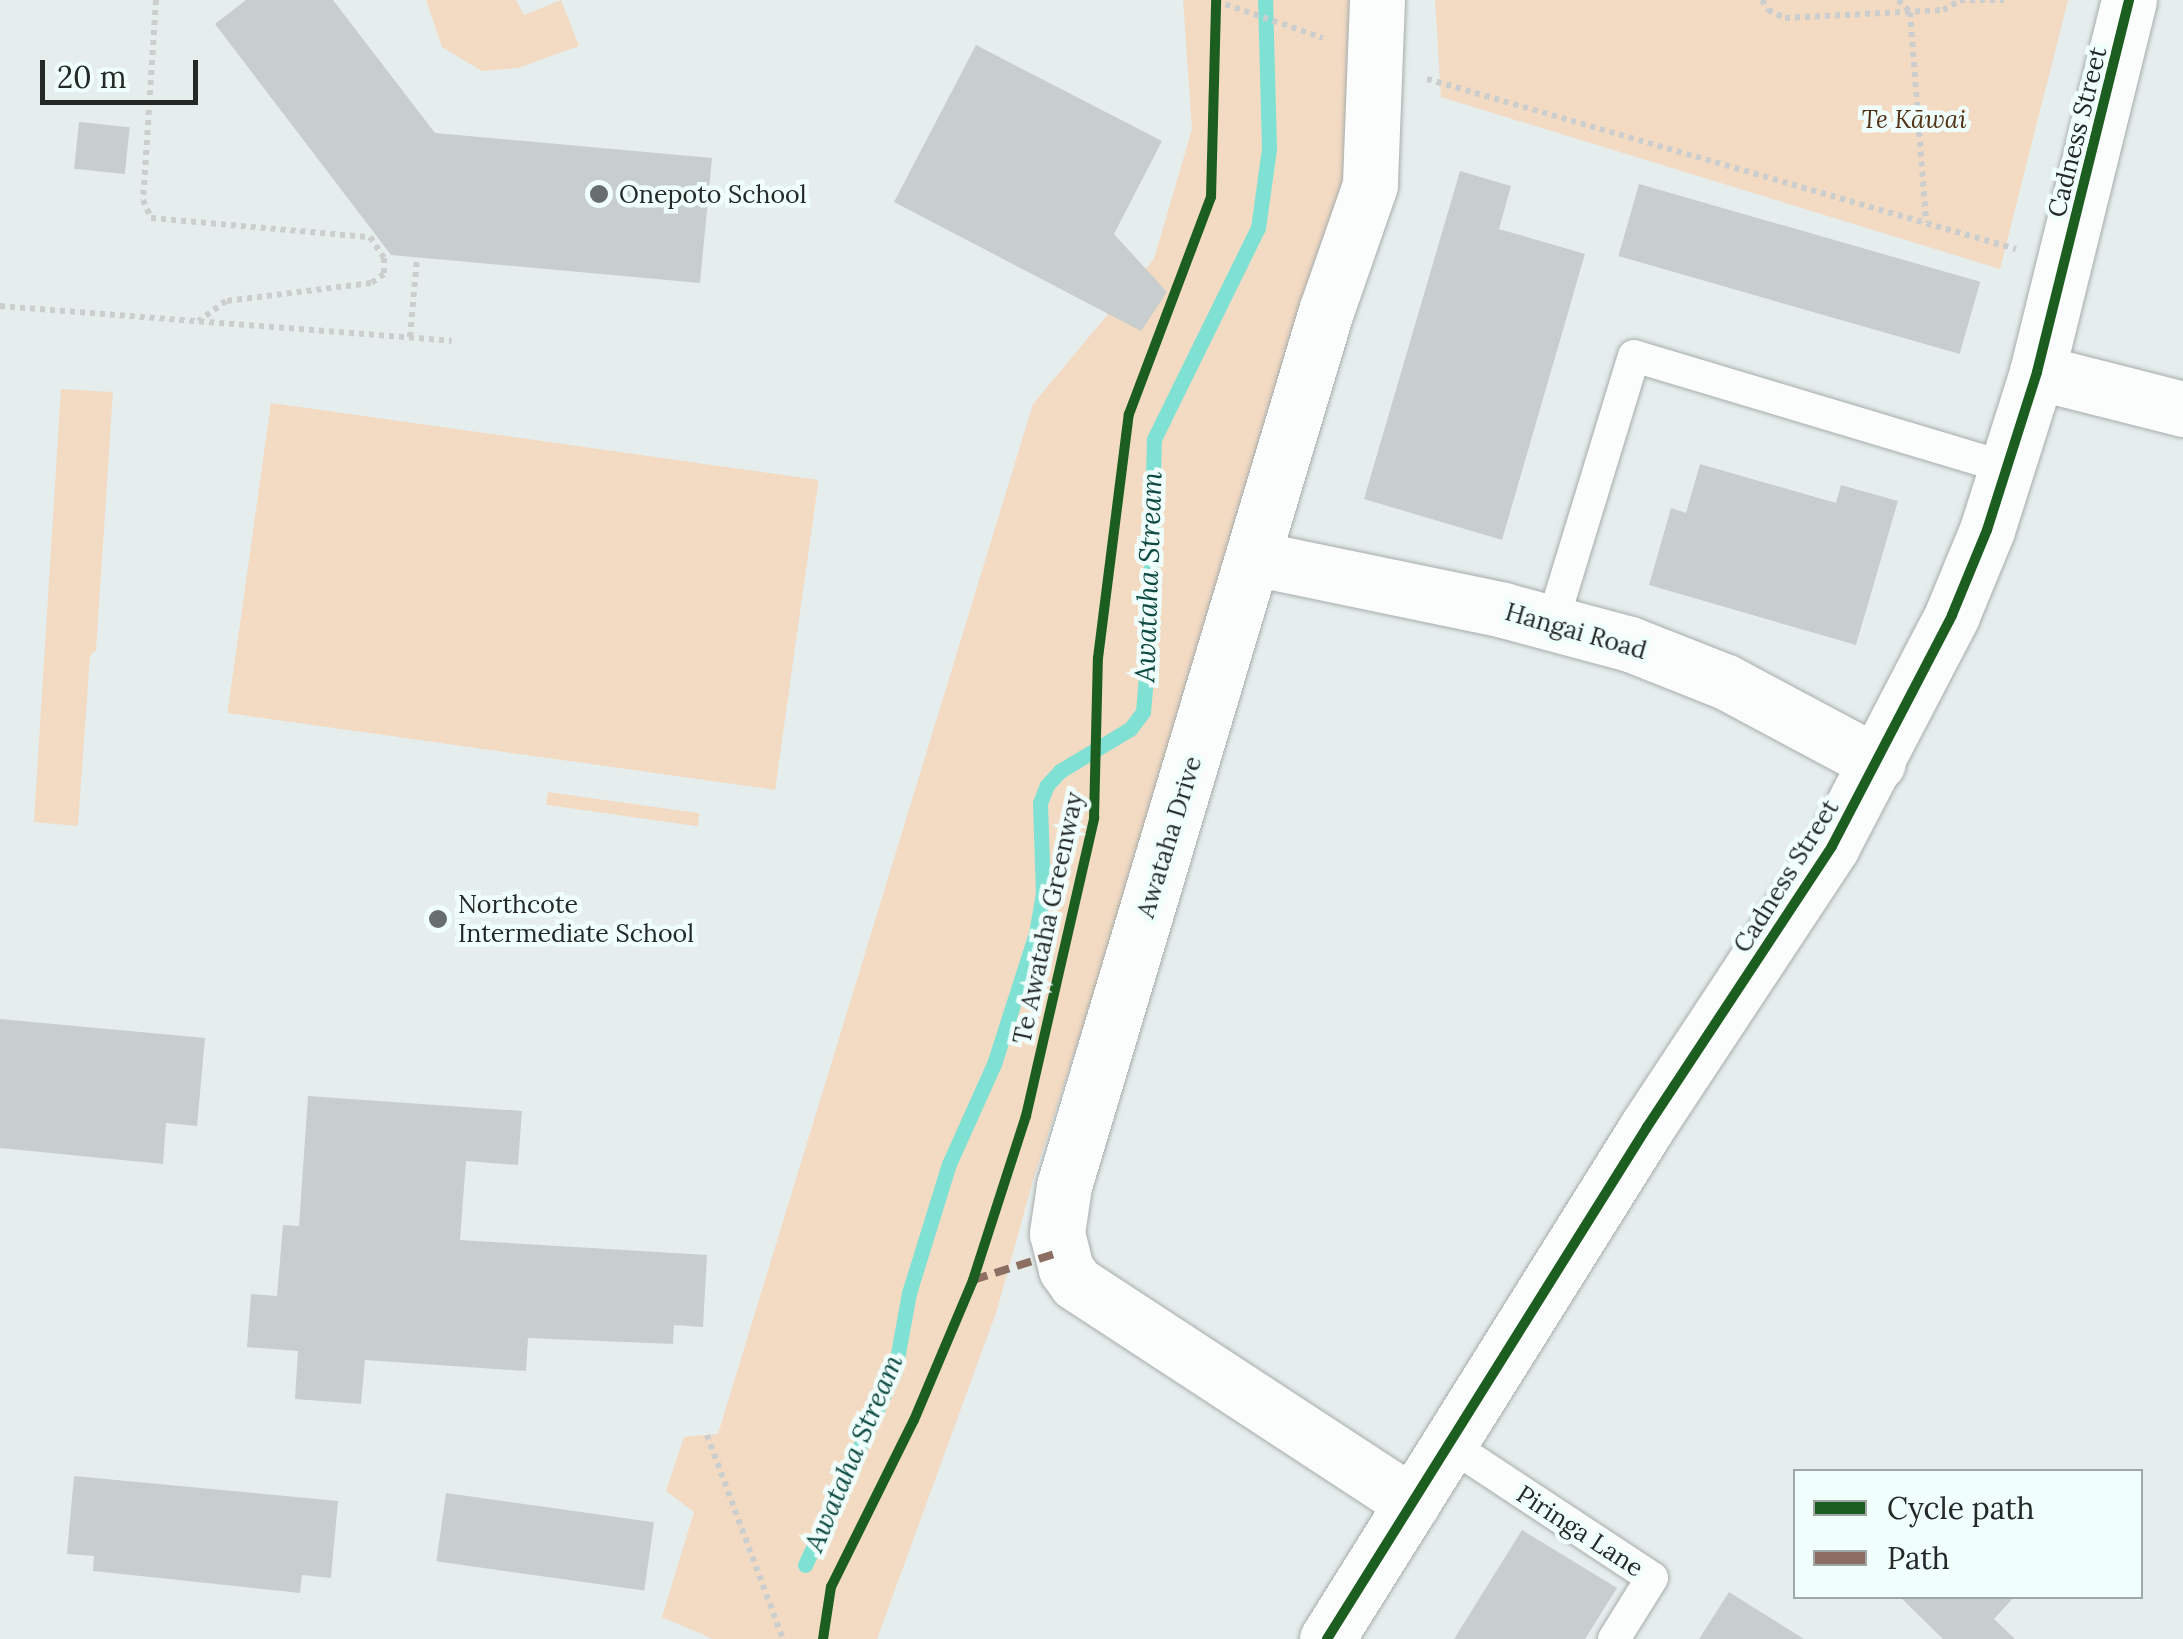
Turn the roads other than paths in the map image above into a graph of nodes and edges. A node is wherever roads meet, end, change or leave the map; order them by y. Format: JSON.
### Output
{"nodes":[{"id":1,"x":1378,"y":0,"type":"edge"},
{"id":2,"x":2130,"y":0,"type":"edge"},
{"id":3,"x":2037,"y":372,"type":"junction"},
{"id":4,"x":2183,"y":409,"type":"edge"},
{"id":5,"x":2008,"y":468,"type":"junction"},
{"id":6,"x":1254,"y":558,"type":"junction"},
{"id":7,"x":1552,"y":624,"type":"junction"},
{"id":8,"x":1878,"y":763,"type":"junction"},
{"id":9,"x":1449,"y":1444,"type":"junction"},
{"id":10,"x":1412,"y":1503,"type":"junction"},
{"id":11,"x":1327,"y":1639,"type":"edge"},
{"id":12,"x":1614,"y":1639,"type":"edge"}],
"edges":[{"from":1,"to":6,"type":"street","name":"Awataha Drive"},
{"from":2,"to":3,"type":"street","name":"Cadness Street"},
{"from":3,"to":4,"type":"street"},
{"from":3,"to":5,"type":"street","name":"Cadness Street"},
{"from":5,"to":7,"type":"lane"},
{"from":5,"to":8,"type":"street","name":"Cadness Street"},
{"from":6,"to":7,"type":"street","name":"Hangai Road"},
{"from":6,"to":10,"type":"street","name":"Awataha Drive"},
{"from":7,"to":8,"type":"street","name":"Hangai Road"},
{"from":8,"to":9,"type":"street","name":"Cadness Street"},
{"from":9,"to":10,"type":"street","name":"Cadness Street"},
{"from":9,"to":12,"type":"lane","name":"Piringa Lane"},
{"from":10,"to":11,"type":"street","name":"Cadness Street"}]}
